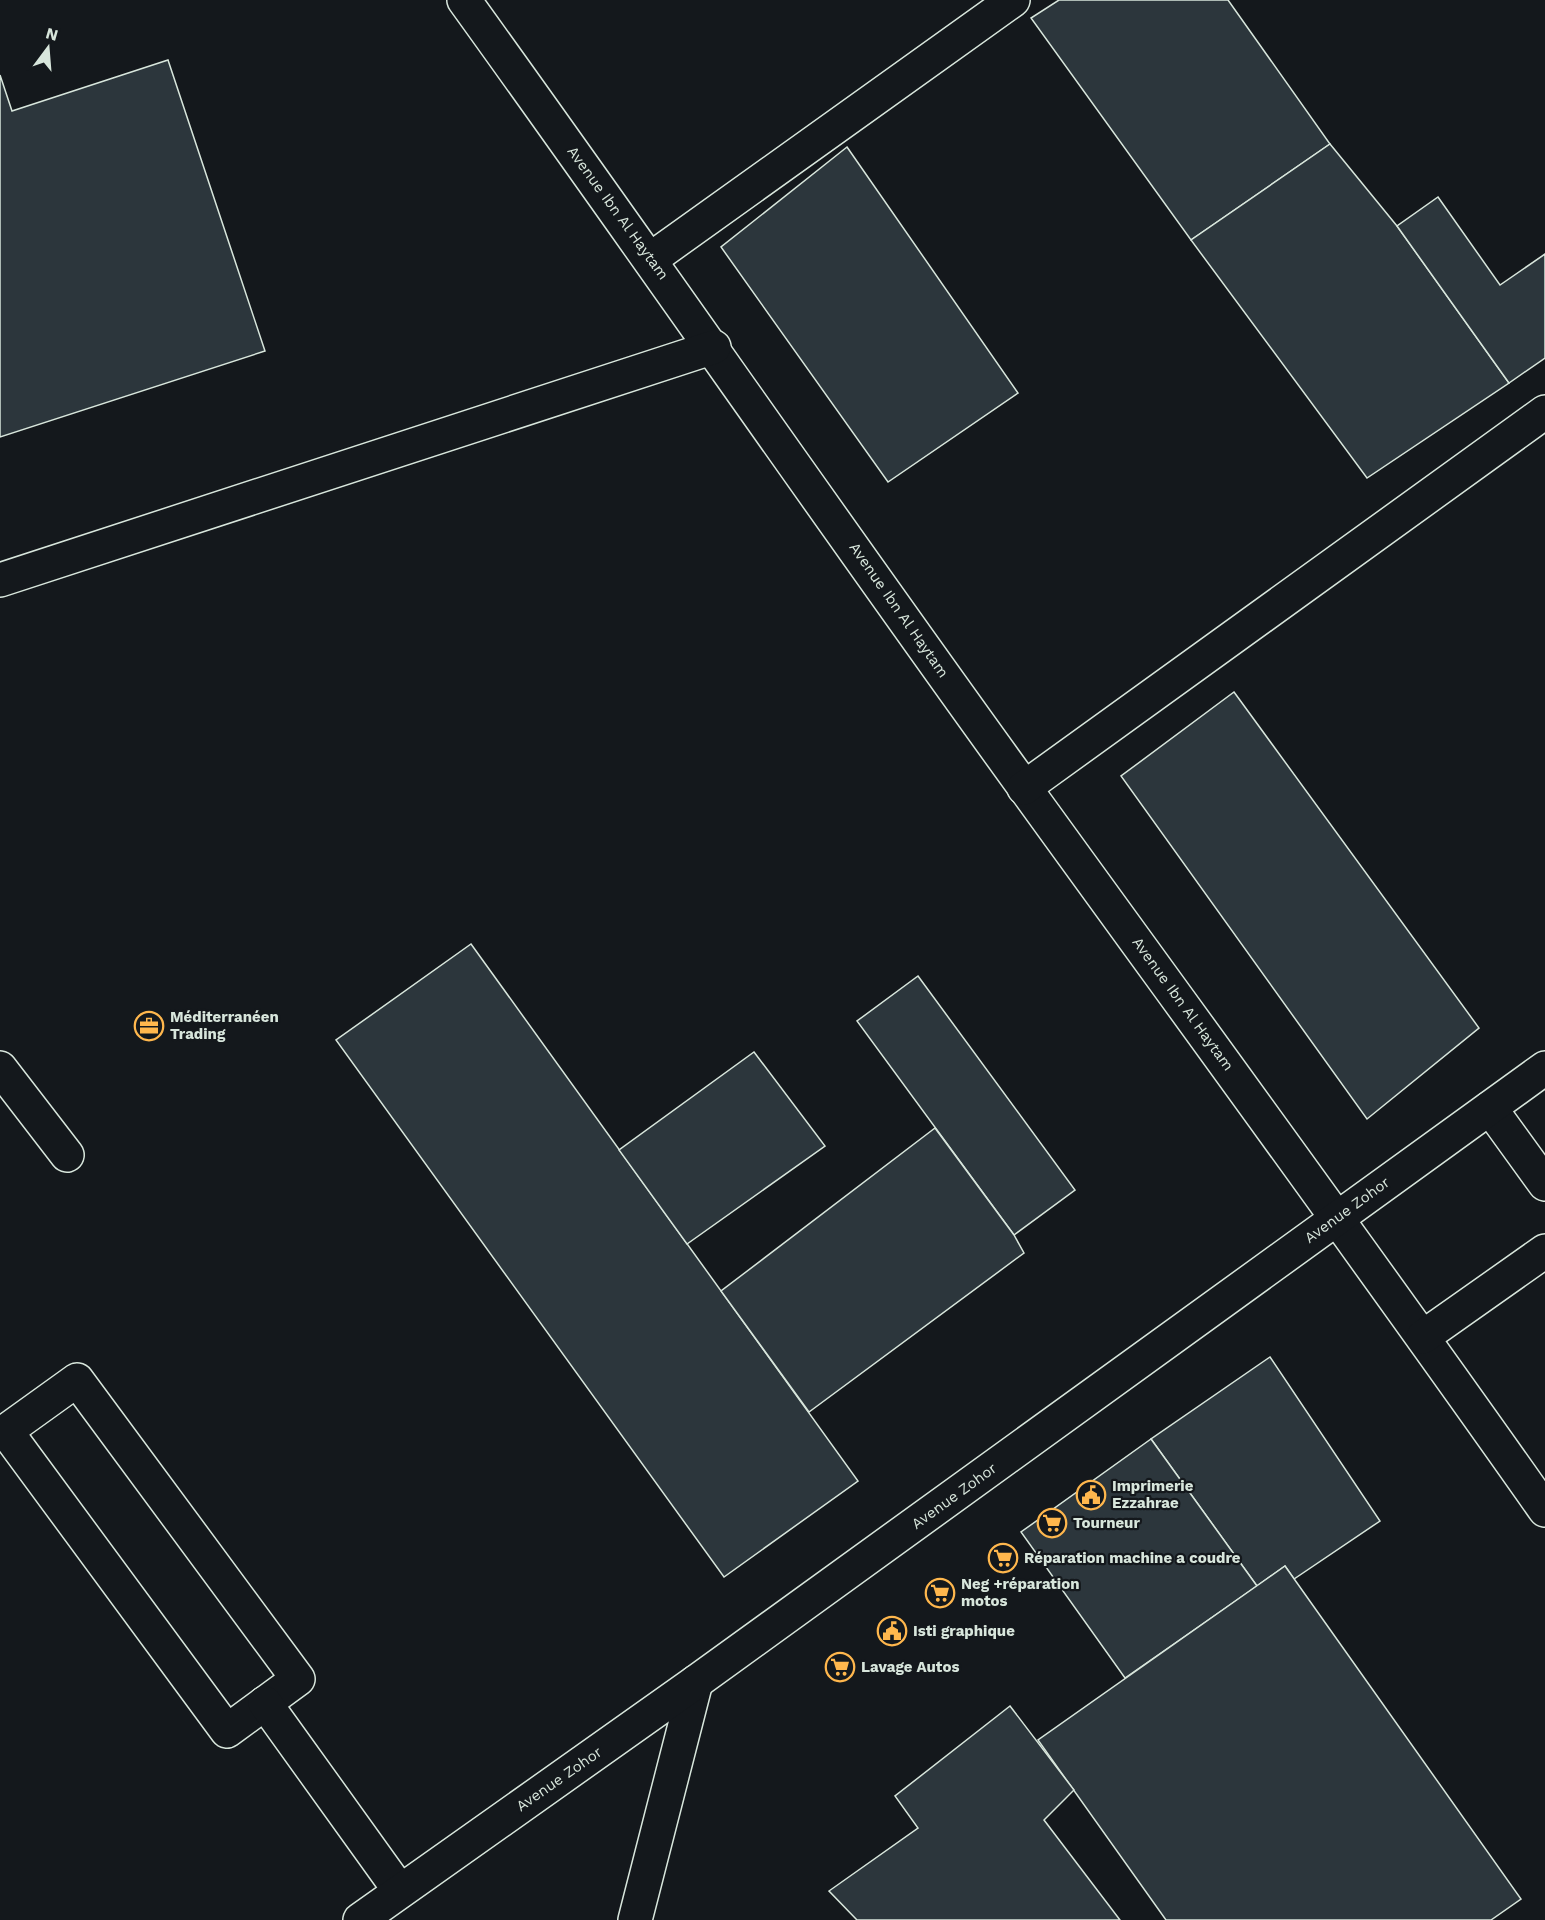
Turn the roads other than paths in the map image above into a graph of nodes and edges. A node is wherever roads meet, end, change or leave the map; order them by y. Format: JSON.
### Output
{"nodes":[{"id":1,"x":464,"y":0,"type":"edge"},
{"id":2,"x":1013,"y":0,"type":"edge"},
{"id":3,"x":651,"y":259,"type":"junction"},
{"id":4,"x":714,"y":347,"type":"junction"},
{"id":5,"x":1545,"y":412,"type":"edge"},
{"id":6,"x":0,"y":580,"type":"edge"},
{"id":7,"x":1024,"y":788,"type":"junction"},
{"id":8,"x":0,"y":1068,"type":"edge"},
{"id":9,"x":1545,"y":1068,"type":"edge"},
{"id":10,"x":1490,"y":1108,"type":"junction"},
{"id":11,"x":67,"y":1155,"type":"dead end"},
{"id":12,"x":1545,"y":1184,"type":"edge"},
{"id":13,"x":1338,"y":1217,"type":"junction"},
{"id":14,"x":1545,"y":1251,"type":"edge"},
{"id":15,"x":1423,"y":1337,"type":"junction"},
{"id":16,"x":1545,"y":1510,"type":"edge"},
{"id":17,"x":696,"y":1682,"type":"junction"},
{"id":18,"x":265,"y":1703,"type":"junction"},
{"id":19,"x":400,"y":1891,"type":"junction"},
{"id":20,"x":360,"y":1920,"type":"edge"},
{"id":21,"x":635,"y":1920,"type":"edge"}],
"edges":[{"from":1,"to":3,"type":"street","name":"Avenue Ibn Al Haytam"},
{"from":2,"to":3,"type":"street"},
{"from":3,"to":4,"type":"street","name":"Avenue Ibn Al Haytam"},
{"from":4,"to":6,"type":"street"},
{"from":4,"to":7,"type":"street","name":"Avenue Ibn Al Haytam"},
{"from":5,"to":7,"type":"street"},
{"from":7,"to":13,"type":"street","name":"Avenue Ibn Al Haytam"},
{"from":8,"to":11,"type":"street"},
{"from":9,"to":10,"type":"street","name":"Avenue Zohor"},
{"from":10,"to":12,"type":"street"},
{"from":10,"to":13,"type":"street","name":"Avenue Zohor"},
{"from":13,"to":15,"type":"street","name":"Avenue Ibn Al Haytam"},
{"from":13,"to":17,"type":"street","name":"Avenue Zohor"},
{"from":14,"to":15,"type":"street"},
{"from":15,"to":16,"type":"street","name":"Avenue Ibn Al Haytam"},
{"from":17,"to":19,"type":"street","name":"Avenue Zohor"},
{"from":17,"to":21,"type":"street"},
{"from":18,"to":18,"type":"street"},
{"from":18,"to":19,"type":"street"},
{"from":19,"to":20,"type":"street","name":"Avenue Zohor"}]}
